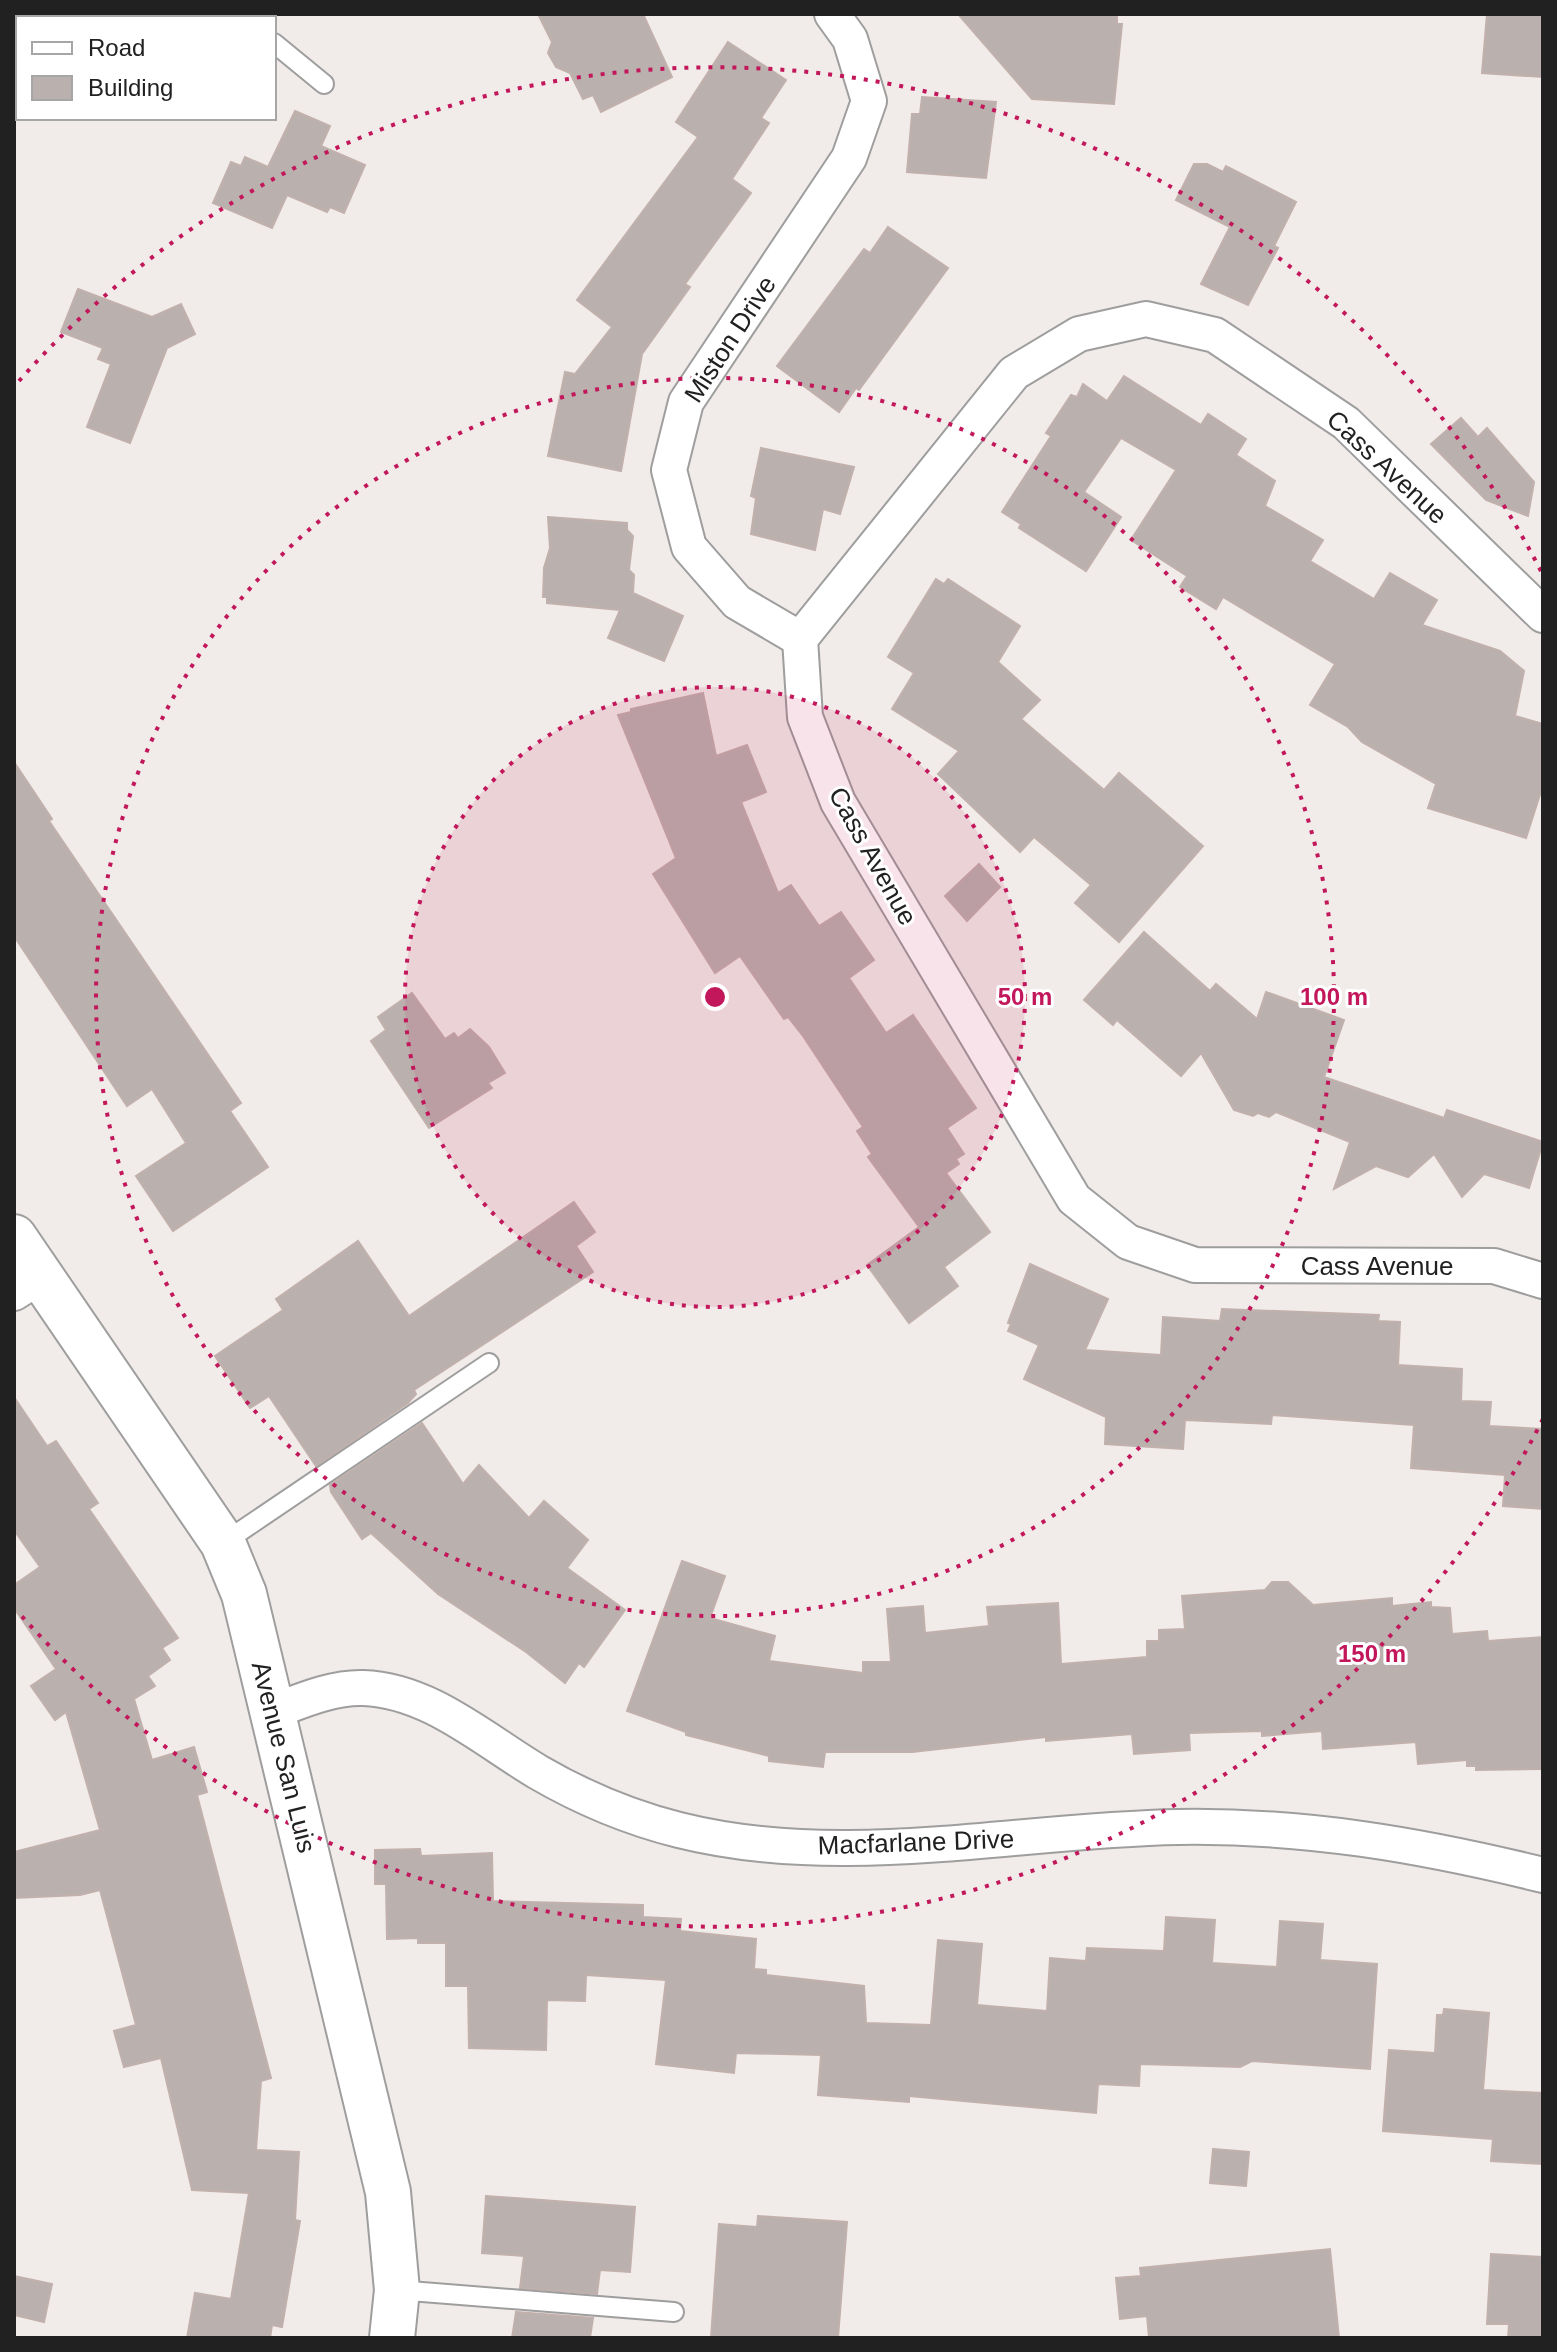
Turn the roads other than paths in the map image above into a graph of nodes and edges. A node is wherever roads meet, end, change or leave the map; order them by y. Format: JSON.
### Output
{"nodes":[{"id":1,"x":832,"y":14,"type":"edge"},
{"id":2,"x":276,"y":45,"type":"edge"},
{"id":3,"x":324,"y":84,"type":"dead end"},
{"id":4,"x":1543,"y":615,"type":"edge"},
{"id":5,"x":800,"y":639,"type":"junction"},
{"id":6,"x":14,"y":1237,"type":"edge"},
{"id":7,"x":1543,"y":1281,"type":"edge"},
{"id":8,"x":27,"y":1284,"type":"edge"},
{"id":9,"x":489,"y":1363,"type":"dead end"},
{"id":10,"x":223,"y":1543,"type":"junction"},
{"id":11,"x":274,"y":1711,"type":"junction"},
{"id":12,"x":1543,"y":1875,"type":"edge"},
{"id":13,"x":397,"y":2290,"type":"junction"},
{"id":14,"x":674,"y":2312,"type":"dead end"},
{"id":15,"x":392,"y":2338,"type":"edge"}],
"edges":[{"from":1,"to":5,"type":"street","name":"Miston Drive"},
{"from":2,"to":3,"type":"lane"},
{"from":4,"to":5,"type":"street","name":"Cass Avenue"},
{"from":5,"to":7,"type":"street","name":"Cass Avenue"},
{"from":6,"to":8,"type":"street","name":"Avenue San Luis"},
{"from":8,"to":10,"type":"street","name":"Avenue San Luis"},
{"from":9,"to":10,"type":"lane"},
{"from":10,"to":11,"type":"street","name":"Avenue San Luis"},
{"from":11,"to":12,"type":"street","name":"Macfarlane Drive"},
{"from":11,"to":13,"type":"street","name":"Avenue San Luis"},
{"from":13,"to":14,"type":"lane"},
{"from":13,"to":15,"type":"street","name":"Avenue San Luis"}]}
